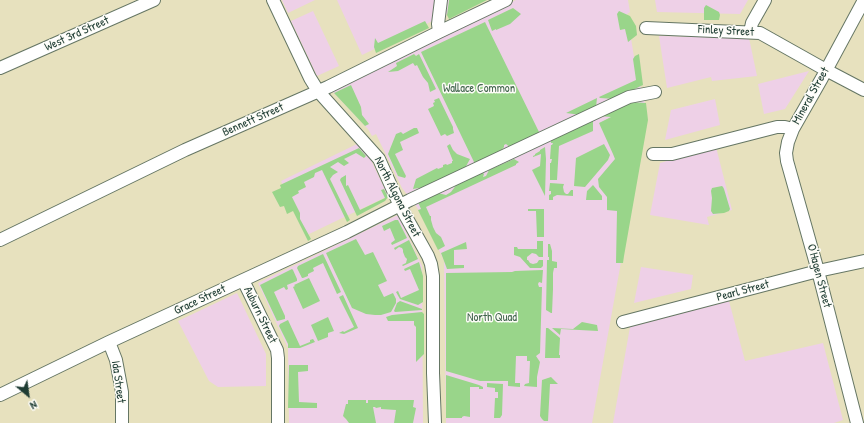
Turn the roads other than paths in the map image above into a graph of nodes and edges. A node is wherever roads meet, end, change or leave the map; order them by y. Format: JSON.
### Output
{"nodes":[{"id":1,"x":154,"y":0,"type":"edge"},
{"id":2,"x":273,"y":0,"type":"edge"},
{"id":3,"x":441,"y":0,"type":"edge"},
{"id":4,"x":506,"y":0,"type":"edge"},
{"id":5,"x":765,"y":0,"type":"edge"},
{"id":6,"x":864,"y":0,"type":"edge"},
{"id":7,"x":646,"y":28,"type":"dead end"},
{"id":8,"x":439,"y":32,"type":"junction"},
{"id":9,"x":750,"y":32,"type":"junction"},
{"id":10,"x":0,"y":68,"type":"edge"},
{"id":11,"x":826,"y":70,"type":"junction"},
{"id":12,"x":864,"y":90,"type":"edge"},
{"id":13,"x":318,"y":91,"type":"junction"},
{"id":14,"x":655,"y":92,"type":"dead end"},
{"id":15,"x":793,"y":129,"type":"junction"},
{"id":16,"x":653,"y":154,"type":"dead end"},
{"id":17,"x":400,"y":206,"type":"junction"},
{"id":18,"x":0,"y":240,"type":"edge"},
{"id":19,"x":864,"y":261,"type":"edge"},
{"id":20,"x":818,"y":271,"type":"junction"},
{"id":21,"x":243,"y":280,"type":"junction"},
{"id":22,"x":623,"y":322,"type":"dead end"},
{"id":23,"x":109,"y":342,"type":"junction"},
{"id":24,"x":0,"y":395,"type":"edge"},
{"id":25,"x":122,"y":423,"type":"edge"},
{"id":26,"x":278,"y":423,"type":"edge"},
{"id":27,"x":435,"y":423,"type":"edge"},
{"id":28,"x":857,"y":423,"type":"edge"}],
"edges":[{"from":1,"to":10,"type":"street","name":"West 3rd Street"},
{"from":2,"to":13,"type":"street","name":"North Algona Street"},
{"from":3,"to":8,"type":"street"},
{"from":4,"to":8,"type":"street","name":"Bennett Street"},
{"from":5,"to":9,"type":"street"},
{"from":6,"to":11,"type":"street","name":"Mineral Street"},
{"from":7,"to":9,"type":"street","name":"Finley Street"},
{"from":8,"to":13,"type":"street","name":"Bennett Street"},
{"from":9,"to":11,"type":"street","name":"Finley Street"},
{"from":11,"to":12,"type":"street","name":"Finley Street"},
{"from":11,"to":15,"type":"street","name":"Mineral Street"},
{"from":13,"to":17,"type":"street","name":"North Algona Street"},
{"from":13,"to":18,"type":"street","name":"Bennett Street"},
{"from":14,"to":17,"type":"street","name":"Grace Street"},
{"from":15,"to":16,"type":"street","name":"Mineral Street"},
{"from":15,"to":20,"type":"street","name":"O'Hagen Street"},
{"from":17,"to":21,"type":"street","name":"Grace Street"},
{"from":17,"to":27,"type":"street","name":"North Algona Street"},
{"from":19,"to":20,"type":"street","name":"Pearl Street"},
{"from":20,"to":22,"type":"street","name":"Pearl Street"},
{"from":20,"to":28,"type":"street","name":"O'Hagen Street"},
{"from":21,"to":23,"type":"street","name":"Grace Street"},
{"from":21,"to":26,"type":"street","name":"Auburn Street"},
{"from":23,"to":24,"type":"street","name":"Grace Street"},
{"from":23,"to":25,"type":"street","name":"Ida Street"}]}
